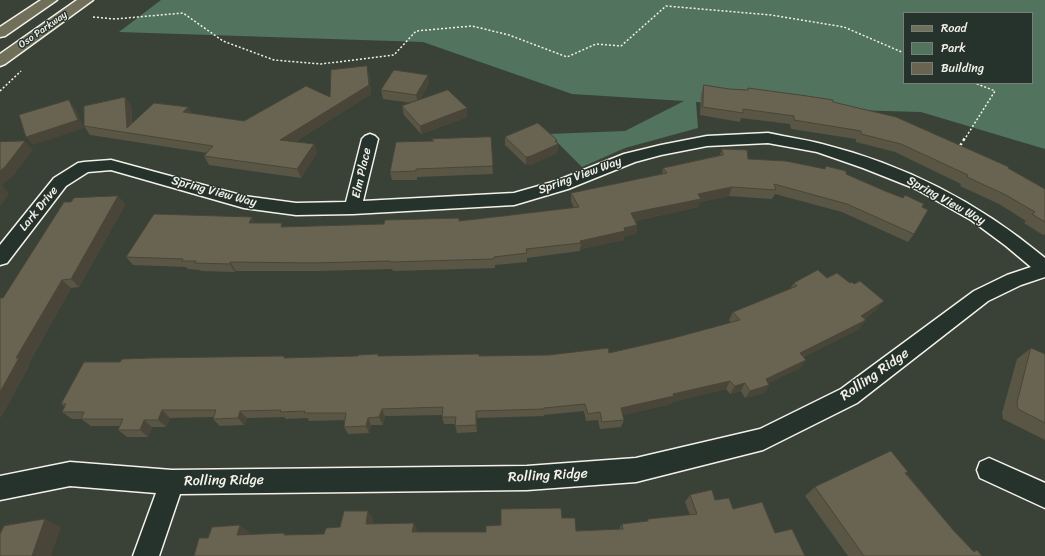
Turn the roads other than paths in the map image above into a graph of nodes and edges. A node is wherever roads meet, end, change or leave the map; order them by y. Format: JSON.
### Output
{"nodes":[{"id":1,"x":50,"y":0,"type":"edge"},
{"id":2,"x":86,"y":0,"type":"edge"},
{"id":3,"x":0,"y":33,"type":"edge"},
{"id":4,"x":0,"y":61,"type":"edge"},
{"id":5,"x":370,"y":139,"type":"dead end"},
{"id":6,"x":84,"y":167,"type":"joint"},
{"id":7,"x":353,"y":208,"type":"junction"},
{"id":8,"x":0,"y":258,"type":"edge"},
{"id":9,"x":1045,"y":270,"type":"edge"},
{"id":10,"x":989,"y":470,"type":"dead end"},
{"id":11,"x":172,"y":482,"type":"junction"},
{"id":12,"x":0,"y":488,"type":"edge"},
{"id":13,"x":1045,"y":496,"type":"edge"},
{"id":14,"x":146,"y":556,"type":"edge"}],
"edges":[{"from":1,"to":3,"type":"main road","name":"Oso Parkway"},
{"from":2,"to":4,"type":"main road","name":"Oso Parkway"},
{"from":5,"to":7,"type":"street","name":"Elm Place"},
{"from":6,"to":7,"type":"street","name":"Spring View Way"},
{"from":6,"to":8,"type":"street","name":"Lark Drive"},
{"from":7,"to":9,"type":"street","name":"Spring View Way"},
{"from":9,"to":11,"type":"street","name":"Rolling Ridge"},
{"from":10,"to":13,"type":"street"},
{"from":11,"to":12,"type":"street","name":"Rolling Ridge"},
{"from":11,"to":14,"type":"street"}]}
